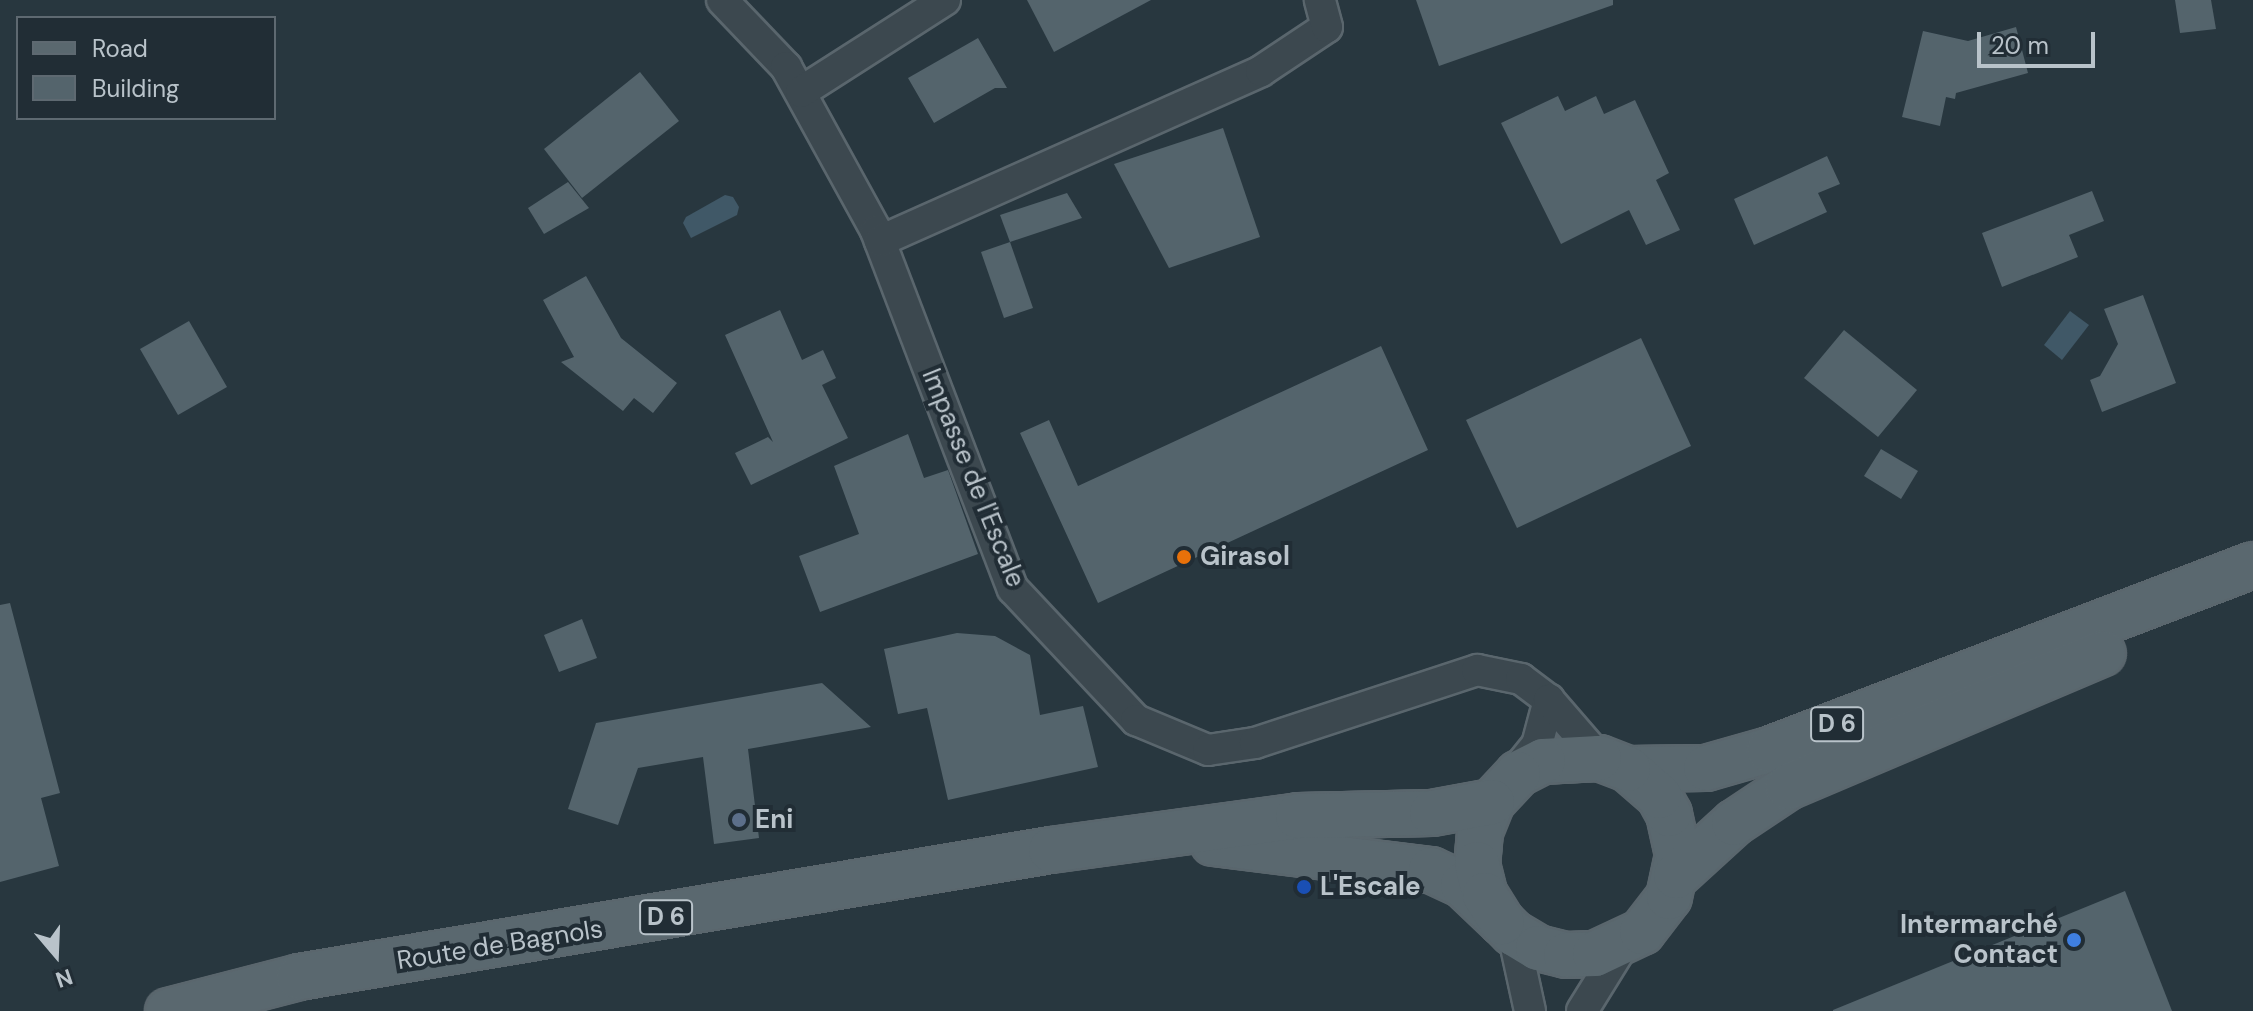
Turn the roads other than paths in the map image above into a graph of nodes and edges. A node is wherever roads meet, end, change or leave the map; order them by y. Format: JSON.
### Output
{"nodes":[{"id":1,"x":722,"y":0,"type":"edge"},
{"id":2,"x":945,"y":0,"type":"edge"},
{"id":3,"x":1320,"y":0,"type":"edge"},
{"id":4,"x":801,"y":92,"type":"junction"},
{"id":5,"x":880,"y":241,"type":"junction"},
{"id":6,"x":2253,"y":565,"type":"edge"},
{"id":7,"x":2253,"y":592,"type":"edge"},
{"id":8,"x":2044,"y":660,"type":"junction"},
{"id":9,"x":1549,"y":700,"type":"junction"},
{"id":10,"x":1614,"y":763,"type":"junction"},
{"id":11,"x":1495,"y":798,"type":"junction"},
{"id":12,"x":1167,"y":838,"type":"junction"},
{"id":13,"x":1676,"y":876,"type":"junction"},
{"id":14,"x":1508,"y":928,"type":"junction"},
{"id":15,"x":1623,"y":945,"type":"junction"},
{"id":16,"x":168,"y":1011,"type":"edge"},
{"id":17,"x":1530,"y":1011,"type":"edge"},
{"id":18,"x":1582,"y":1011,"type":"edge"}],
"edges":[{"from":1,"to":4,"type":"street","name":"Impasse de l'Escale"},
{"from":2,"to":4,"type":"street"},
{"from":3,"to":5,"type":"street"},
{"from":4,"to":5,"type":"street","name":"Impasse de l'Escale"},
{"from":5,"to":9,"type":"street","name":"Impasse de l'Escale"},
{"from":6,"to":8,"type":"main road","number":"D 6"},
{"from":7,"to":8,"type":"main road","number":"D 6"},
{"from":8,"to":10,"type":"main road","number":"D 6"},
{"from":8,"to":13,"type":"main road","number":"D 6"},
{"from":9,"to":10,"type":"street","name":"Impasse de l'Escale"},
{"from":9,"to":11,"type":"street"},
{"from":10,"to":11,"type":"main road"},
{"from":10,"to":13,"type":"main road"},
{"from":11,"to":12,"type":"main road","number":"D 6"},
{"from":11,"to":14,"type":"main road"},
{"from":12,"to":14,"type":"main road","number":"D 6"},
{"from":12,"to":16,"type":"main road","name":"Route de Bagnols","number":"D 6"},
{"from":13,"to":15,"type":"main road"},
{"from":14,"to":15,"type":"main road"},
{"from":14,"to":17,"type":"street"},
{"from":15,"to":18,"type":"street"}]}
